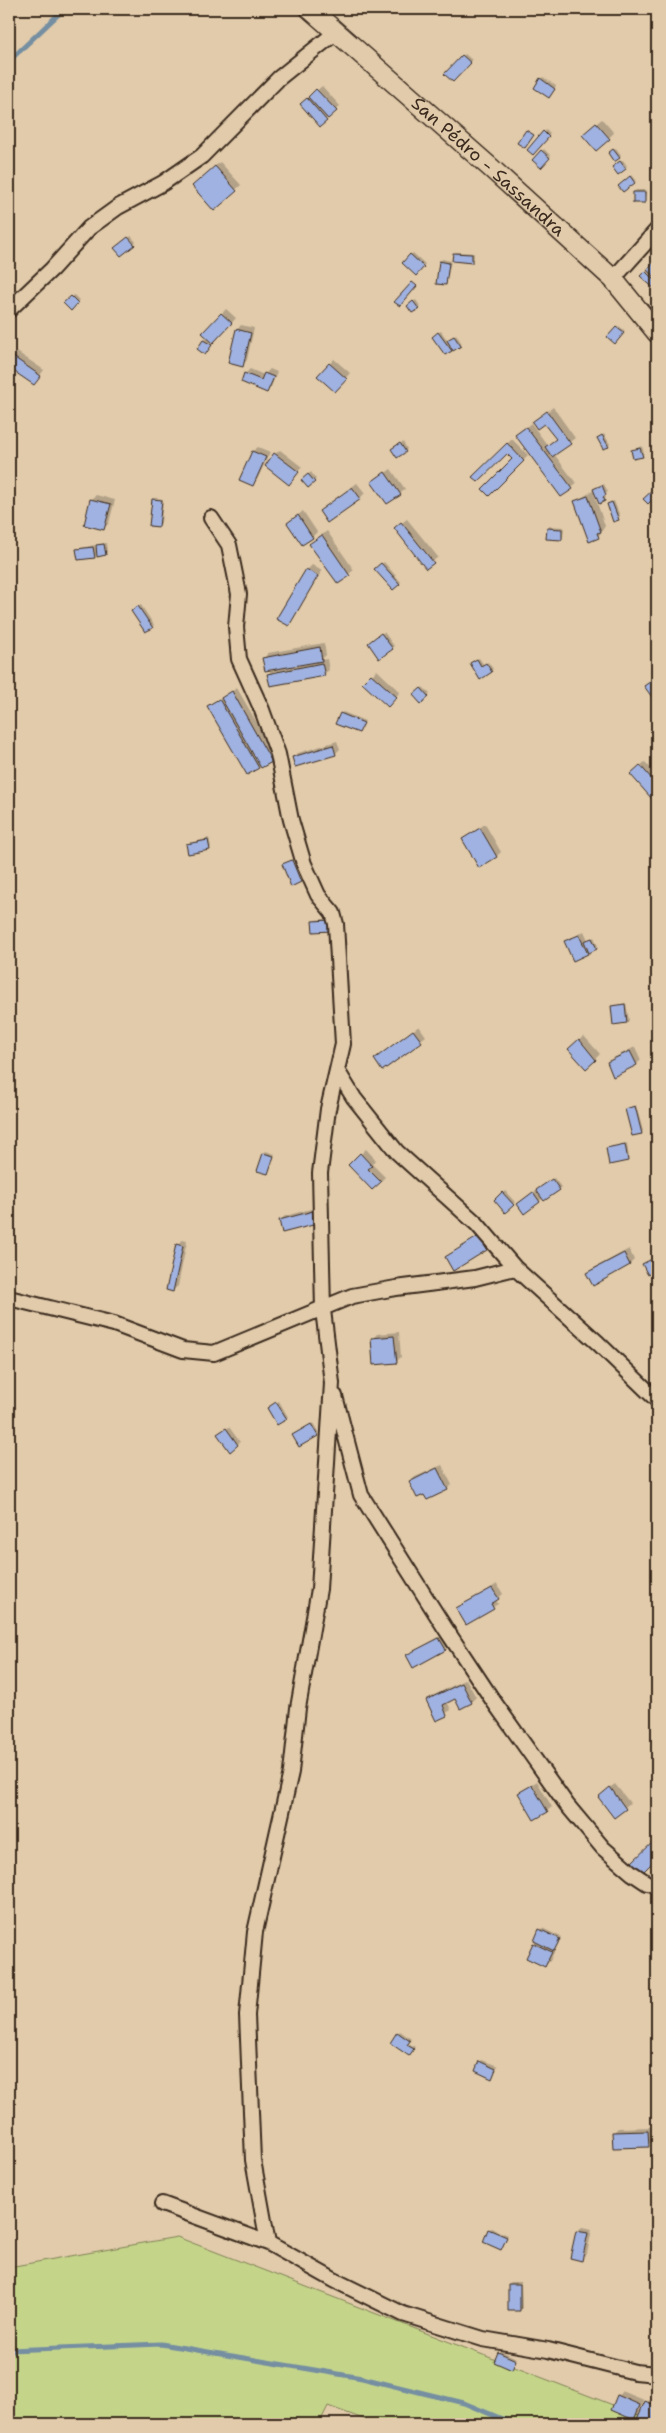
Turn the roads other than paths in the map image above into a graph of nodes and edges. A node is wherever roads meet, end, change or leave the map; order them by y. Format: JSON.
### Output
{"nodes":[{"id":1,"x":310,"y":9,"type":"edge"},
{"id":2,"x":335,"y":33,"type":"junction"},
{"id":3,"x":657,"y":230,"type":"edge"},
{"id":4,"x":613,"y":279,"type":"junction"},
{"id":5,"x":9,"y":310,"type":"edge"},
{"id":6,"x":657,"y":333,"type":"edge"},
{"id":7,"x":211,"y":518,"type":"dead end"},
{"id":8,"x":338,"y":1072,"type":"junction"},
{"id":9,"x":515,"y":1268,"type":"junction"},
{"id":10,"x":9,"y":1298,"type":"edge"},
{"id":11,"x":323,"y":1310,"type":"junction"},
{"id":12,"x":332,"y":1383,"type":"junction"},
{"id":13,"x":657,"y":1400,"type":"edge"},
{"id":14,"x":657,"y":1885,"type":"edge"},
{"id":15,"x":162,"y":2204,"type":"dead end"},
{"id":16,"x":268,"y":2243,"type":"junction"},
{"id":17,"x":657,"y":2374,"type":"edge"}],
"edges":[{"from":1,"to":2,"type":"main road","name":"San Pédro - Sassandra"},
{"from":2,"to":4,"type":"main road","name":"San Pédro - Sassandra"},
{"from":2,"to":5,"type":"street"},
{"from":3,"to":4,"type":"street"},
{"from":4,"to":6,"type":"main road","name":"San Pédro - Sassandra"},
{"from":7,"to":8,"type":"street"},
{"from":8,"to":9,"type":"street"},
{"from":8,"to":11,"type":"street"},
{"from":9,"to":11,"type":"street"},
{"from":9,"to":13,"type":"street"},
{"from":10,"to":11,"type":"street"},
{"from":11,"to":12,"type":"street"},
{"from":12,"to":14,"type":"street"},
{"from":12,"to":16,"type":"street"},
{"from":15,"to":16,"type":"street"},
{"from":16,"to":17,"type":"street"}]}
